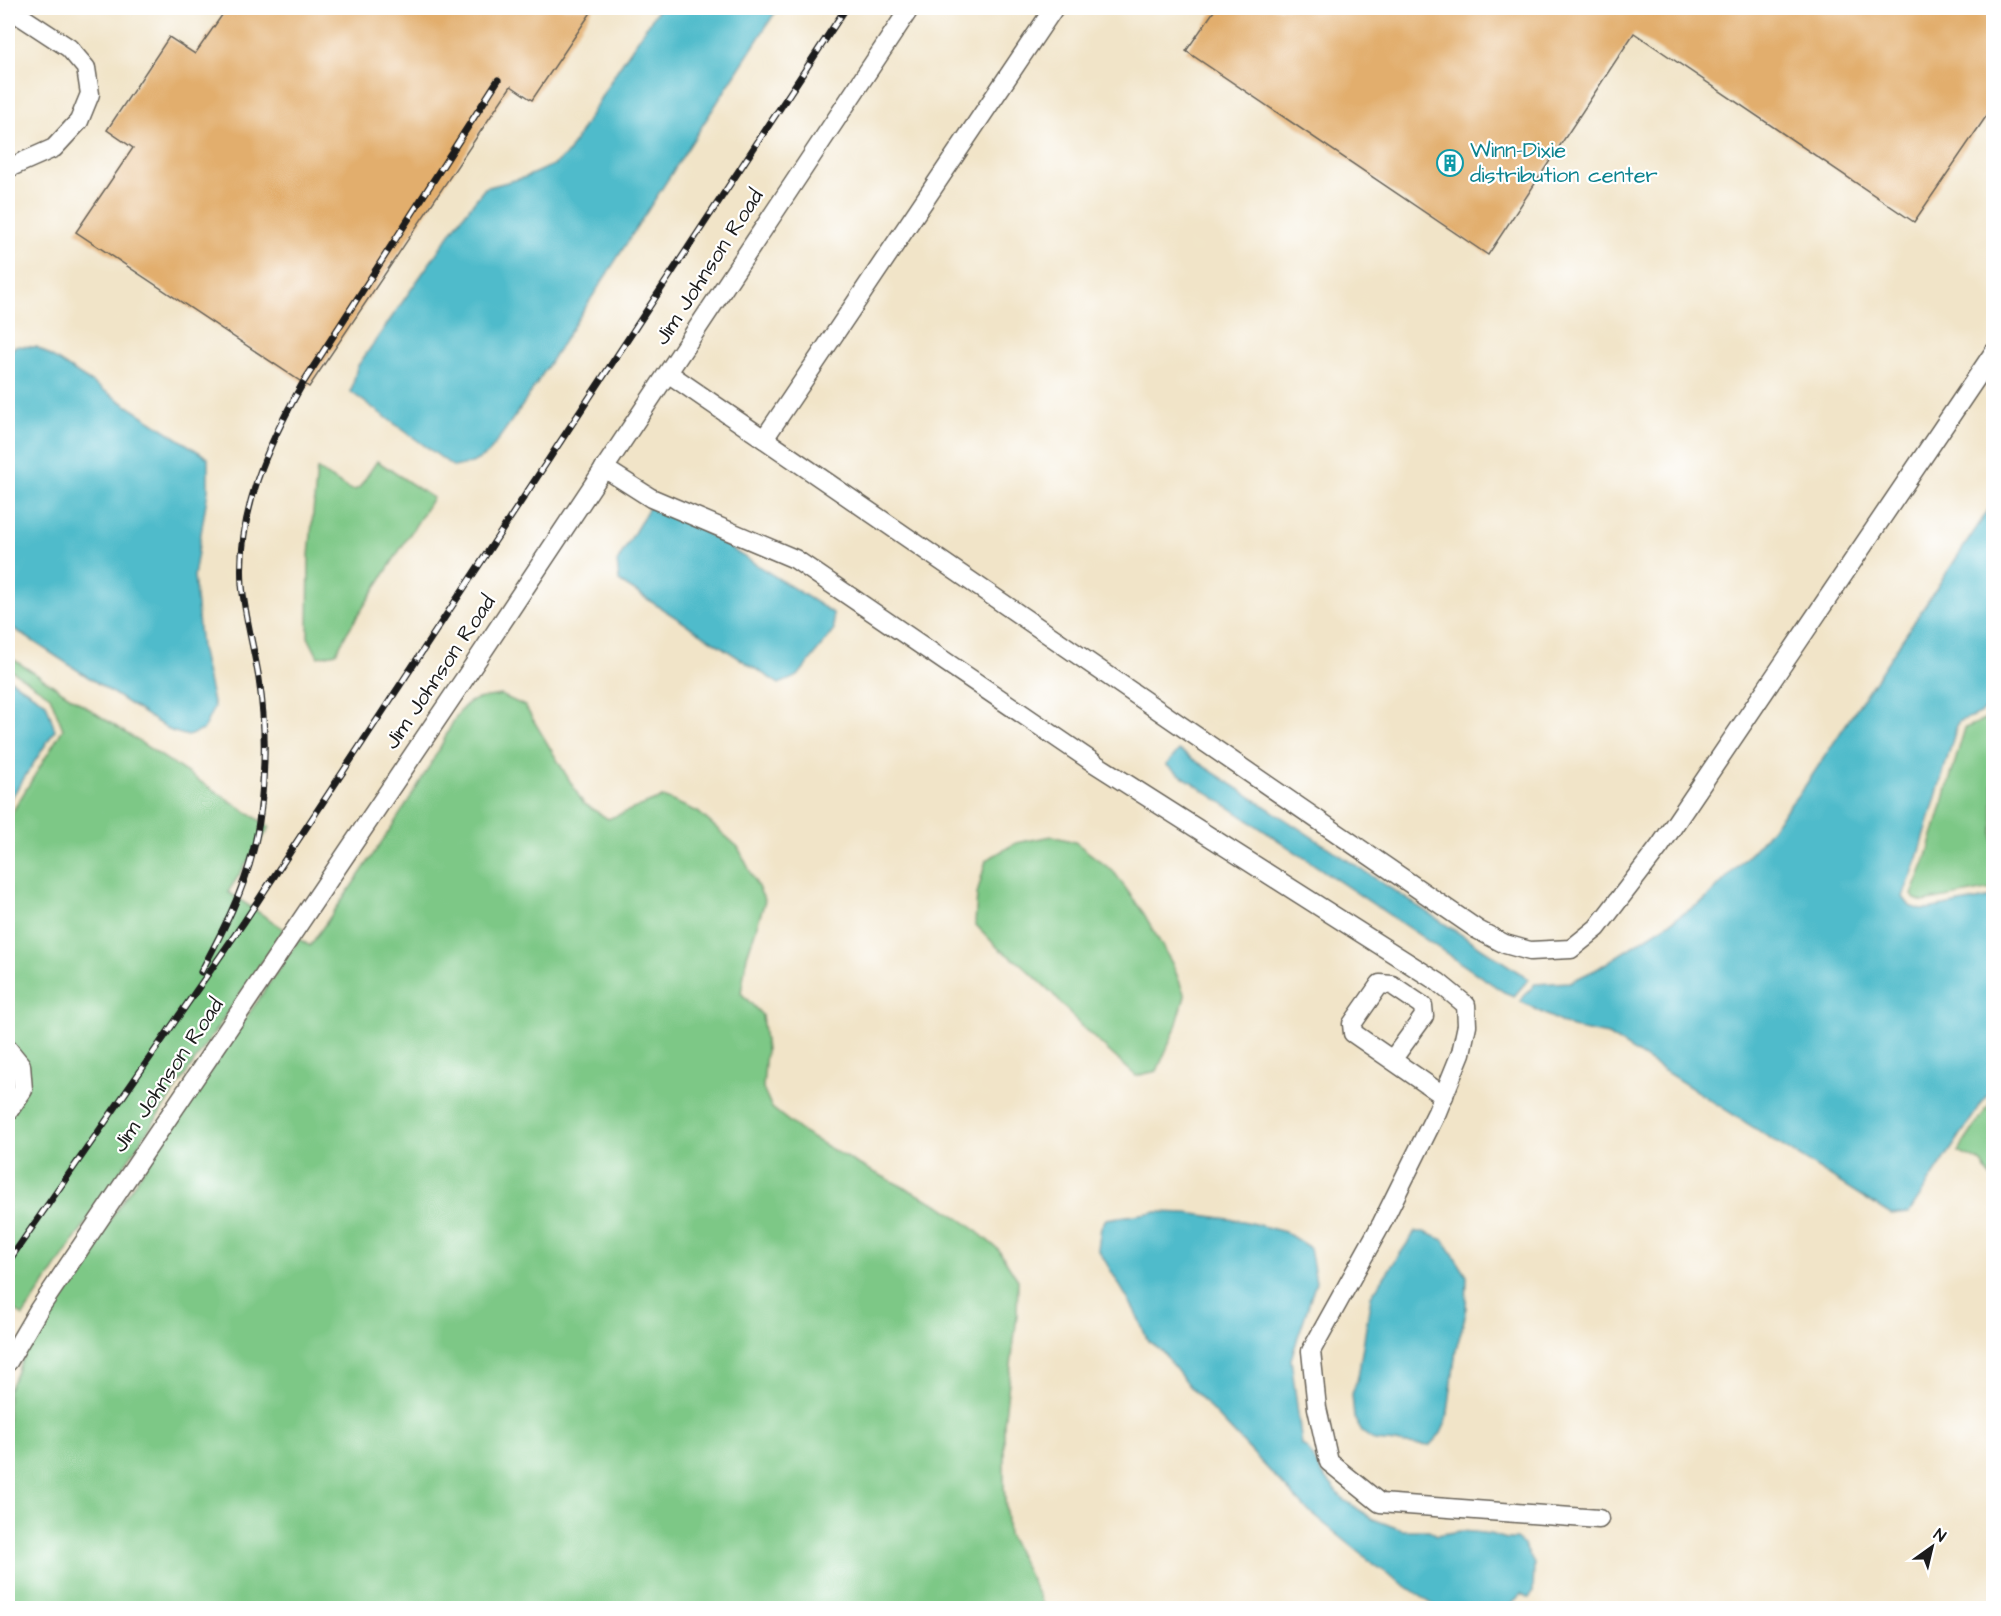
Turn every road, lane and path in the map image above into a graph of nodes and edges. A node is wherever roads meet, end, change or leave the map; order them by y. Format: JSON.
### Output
{"nodes":[{"id":1,"x":8,"y":8,"type":"edge"},
{"id":2,"x":910,"y":8,"type":"edge"},
{"id":3,"x":1054,"y":8,"type":"edge"},
{"id":4,"x":8,"y":165,"type":"edge"},
{"id":5,"x":1994,"y":352,"type":"edge"},
{"id":6,"x":668,"y":373,"type":"junction"},
{"id":7,"x":764,"y":439,"type":"junction"},
{"id":8,"x":604,"y":468,"type":"junction"},
{"id":9,"x":8,"y":1049,"type":"edge"},
{"id":10,"x":1392,"y":1060,"type":"dead end"},
{"id":11,"x":1444,"y":1096,"type":"junction"},
{"id":12,"x":8,"y":1112,"type":"edge"},
{"id":13,"x":8,"y":1362,"type":"edge"},
{"id":14,"x":1599,"y":1519,"type":"dead end"}],
"edges":[{"from":1,"to":4,"type":"street"},
{"from":2,"to":6,"type":"street","name":"Jim Johnson Road"},
{"from":3,"to":7,"type":"street"},
{"from":5,"to":7,"type":"street"},
{"from":6,"to":7,"type":"street"},
{"from":6,"to":8,"type":"street","name":"Jim Johnson Road"},
{"from":8,"to":11,"type":"street"},
{"from":8,"to":13,"type":"street","name":"Jim Johnson Road"},
{"from":9,"to":12,"type":"street"},
{"from":10,"to":11,"type":"street"},
{"from":11,"to":14,"type":"street"}]}
